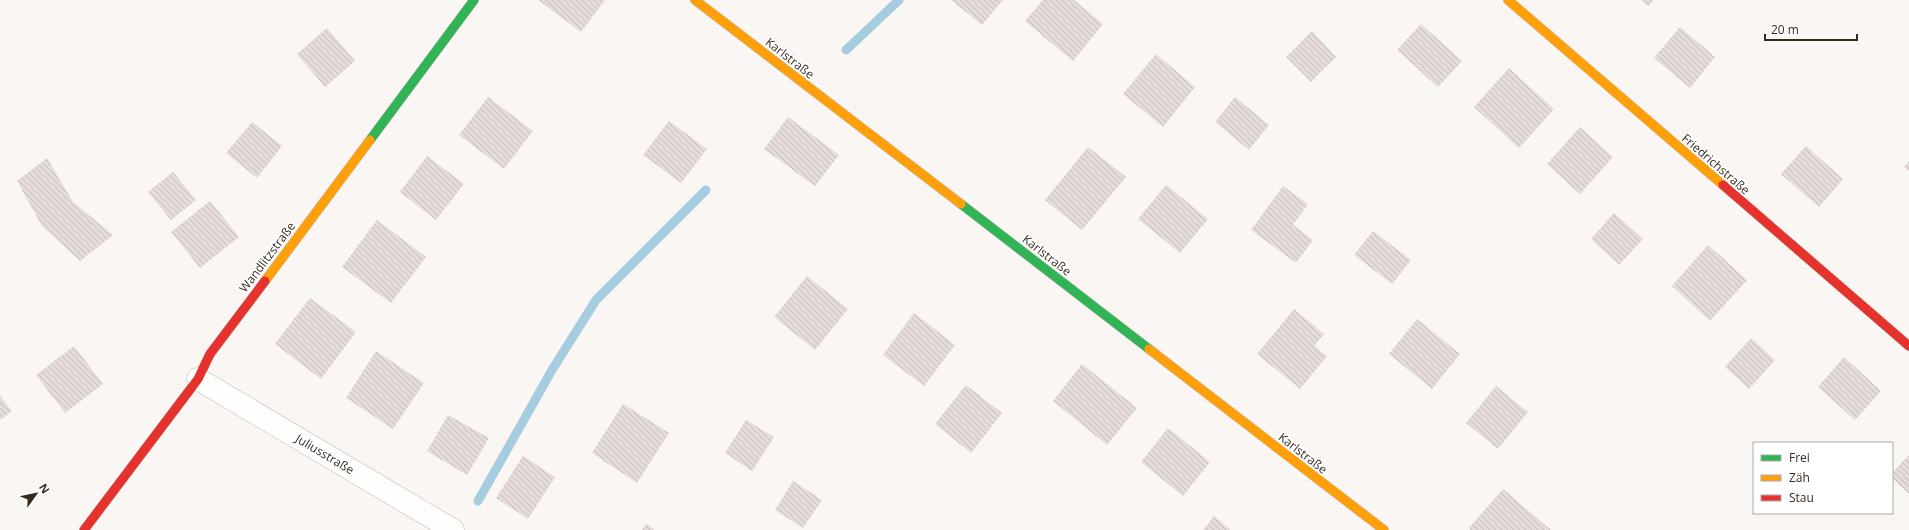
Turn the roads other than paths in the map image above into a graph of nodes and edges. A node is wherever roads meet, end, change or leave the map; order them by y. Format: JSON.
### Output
{"nodes":[{"id":1,"x":474,"y":0,"type":"edge"},
{"id":2,"x":695,"y":0,"type":"edge"},
{"id":3,"x":1508,"y":0,"type":"edge"},
{"id":4,"x":1909,"y":346,"type":"edge"},
{"id":5,"x":198,"y":379,"type":"junction"},
{"id":6,"x":84,"y":530,"type":"edge"},
{"id":7,"x":453,"y":530,"type":"edge"},
{"id":8,"x":1384,"y":530,"type":"edge"}],
"edges":[{"from":1,"to":5,"type":"street","name":"Wandlitzstraße"},
{"from":2,"to":8,"type":"street","name":"Karlstraße"},
{"from":3,"to":4,"type":"street","name":"Friedrichstraße"},
{"from":5,"to":6,"type":"street","name":"Wandlitzstraße"},
{"from":5,"to":7,"type":"street","name":"Juliusstraße"}]}
